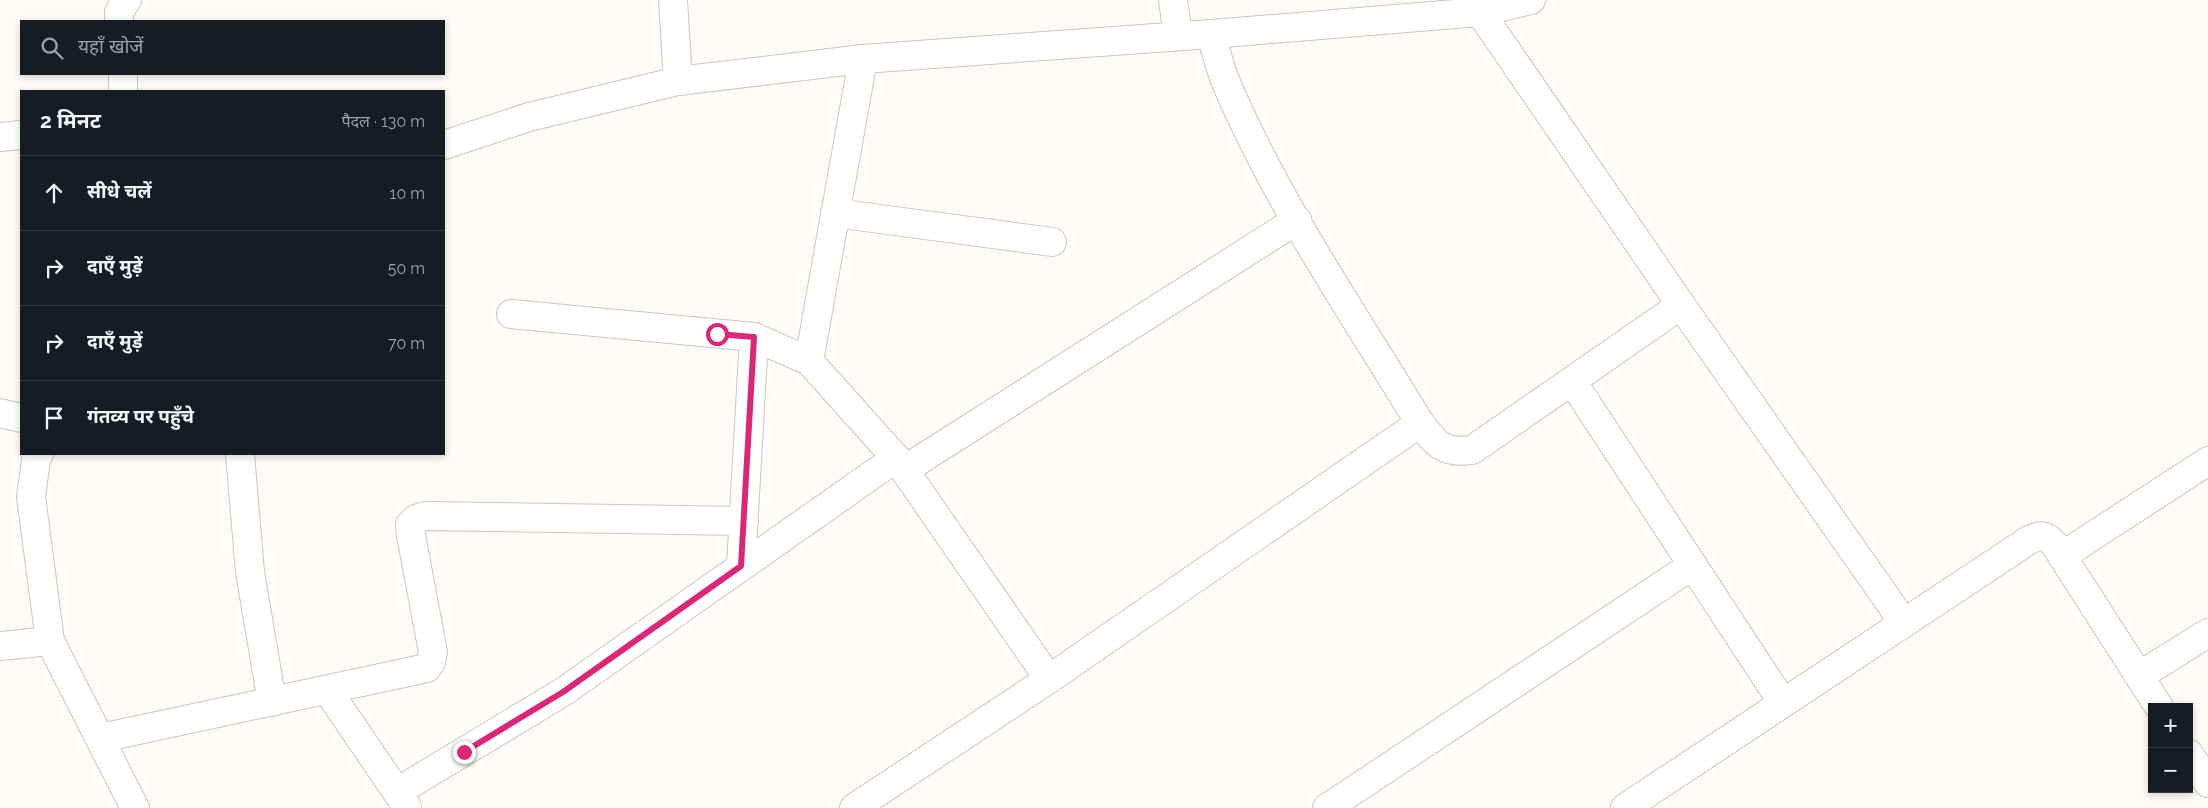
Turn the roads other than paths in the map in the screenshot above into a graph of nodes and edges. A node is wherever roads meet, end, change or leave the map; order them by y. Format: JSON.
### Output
{"nodes":[{"id":1,"x":673,"y":0,"type":"edge"},
{"id":2,"x":1173,"y":0,"type":"edge"},
{"id":3,"x":1531,"y":0,"type":"edge"},
{"id":4,"x":1480,"y":12,"type":"junction"},
{"id":5,"x":1211,"y":34,"type":"junction"},
{"id":6,"x":1178,"y":36,"type":"junction"},
{"id":7,"x":863,"y":59,"type":"junction"},
{"id":8,"x":123,"y":75,"type":"edge"},
{"id":9,"x":678,"y":80,"type":"junction"},
{"id":10,"x":124,"y":90,"type":"edge"},
{"id":11,"x":20,"y":135,"type":"edge"},
{"id":12,"x":0,"y":137,"type":"edge"},
{"id":13,"x":445,"y":145,"type":"edge"},
{"id":14,"x":835,"y":213,"type":"junction"},
{"id":15,"x":1296,"y":220,"type":"junction"},
{"id":16,"x":1052,"y":242,"type":"dead end"},
{"id":17,"x":1681,"y":305,"type":"junction"},
{"id":18,"x":511,"y":314,"type":"dead end"},
{"id":19,"x":754,"y":337,"type":"junction"},
{"id":20,"x":809,"y":361,"type":"junction"},
{"id":21,"x":1572,"y":381,"type":"junction"},
{"id":22,"x":0,"y":413,"type":"edge"},
{"id":23,"x":20,"y":418,"type":"edge"},
{"id":24,"x":1420,"y":423,"type":"junction"},
{"id":25,"x":38,"y":455,"type":"edge"},
{"id":26,"x":240,"y":455,"type":"edge"},
{"id":27,"x":2208,"y":461,"type":"edge"},
{"id":28,"x":900,"y":464,"type":"junction"},
{"id":29,"x":744,"y":521,"type":"junction"},
{"id":30,"x":2062,"y":556,"type":"junction"},
{"id":31,"x":1692,"y":565,"type":"junction"},
{"id":32,"x":741,"y":566,"type":"junction"},
{"id":33,"x":1904,"y":623,"type":"junction"},
{"id":34,"x":2208,"y":633,"type":"edge"},
{"id":35,"x":50,"y":641,"type":"junction"},
{"id":36,"x":0,"y":646,"type":"edge"},
{"id":37,"x":2139,"y":676,"type":"junction"},
{"id":38,"x":1049,"y":679,"type":"junction"},
{"id":39,"x":328,"y":690,"type":"junction"},
{"id":40,"x":272,"y":702,"type":"junction"},
{"id":41,"x":1783,"y":703,"type":"junction"},
{"id":42,"x":2156,"y":703,"type":"edge"},
{"id":43,"x":101,"y":738,"type":"junction"},
{"id":44,"x":2193,"y":760,"type":"edge"},
{"id":45,"x":2208,"y":783,"type":"edge"},
{"id":46,"x":403,"y":800,"type":"edge"},
{"id":47,"x":135,"y":808,"type":"edge"},
{"id":48,"x":854,"y":808,"type":"edge"},
{"id":49,"x":1327,"y":808,"type":"edge"},
{"id":50,"x":1625,"y":808,"type":"edge"}],
"edges":[{"from":1,"to":9,"type":"street"},
{"from":2,"to":6,"type":"street"},
{"from":3,"to":4,"type":"street"},
{"from":4,"to":5,"type":"street"},
{"from":4,"to":17,"type":"street"},
{"from":5,"to":6,"type":"street"},
{"from":5,"to":15,"type":"street"},
{"from":6,"to":7,"type":"street"},
{"from":7,"to":9,"type":"street"},
{"from":7,"to":14,"type":"street"},
{"from":8,"to":10,"type":"street"},
{"from":9,"to":13,"type":"street"},
{"from":11,"to":12,"type":"street"},
{"from":14,"to":16,"type":"street"},
{"from":14,"to":20,"type":"street"},
{"from":15,"to":24,"type":"street"},
{"from":15,"to":28,"type":"street"},
{"from":17,"to":21,"type":"street"},
{"from":17,"to":33,"type":"street"},
{"from":18,"to":19,"type":"street"},
{"from":19,"to":20,"type":"street"},
{"from":19,"to":29,"type":"street"},
{"from":20,"to":28,"type":"street"},
{"from":21,"to":24,"type":"street"},
{"from":21,"to":31,"type":"street"},
{"from":22,"to":23,"type":"street"},
{"from":24,"to":38,"type":"street"},
{"from":25,"to":35,"type":"street"},
{"from":26,"to":40,"type":"street"},
{"from":27,"to":30,"type":"street"},
{"from":28,"to":32,"type":"street"},
{"from":28,"to":38,"type":"street"},
{"from":29,"to":32,"type":"street"},
{"from":29,"to":39,"type":"street"},
{"from":30,"to":33,"type":"street"},
{"from":30,"to":37,"type":"street"},
{"from":31,"to":41,"type":"street"},
{"from":31,"to":49,"type":"street"},
{"from":32,"to":46,"type":"street"},
{"from":33,"to":41,"type":"street"},
{"from":34,"to":37,"type":"street"},
{"from":35,"to":36,"type":"street"},
{"from":35,"to":43,"type":"street"},
{"from":37,"to":42,"type":"street"},
{"from":38,"to":48,"type":"street"},
{"from":39,"to":40,"type":"street"},
{"from":39,"to":46,"type":"street"},
{"from":40,"to":43,"type":"street"},
{"from":41,"to":50,"type":"street"},
{"from":43,"to":47,"type":"street"},
{"from":44,"to":45,"type":"street"}]}
